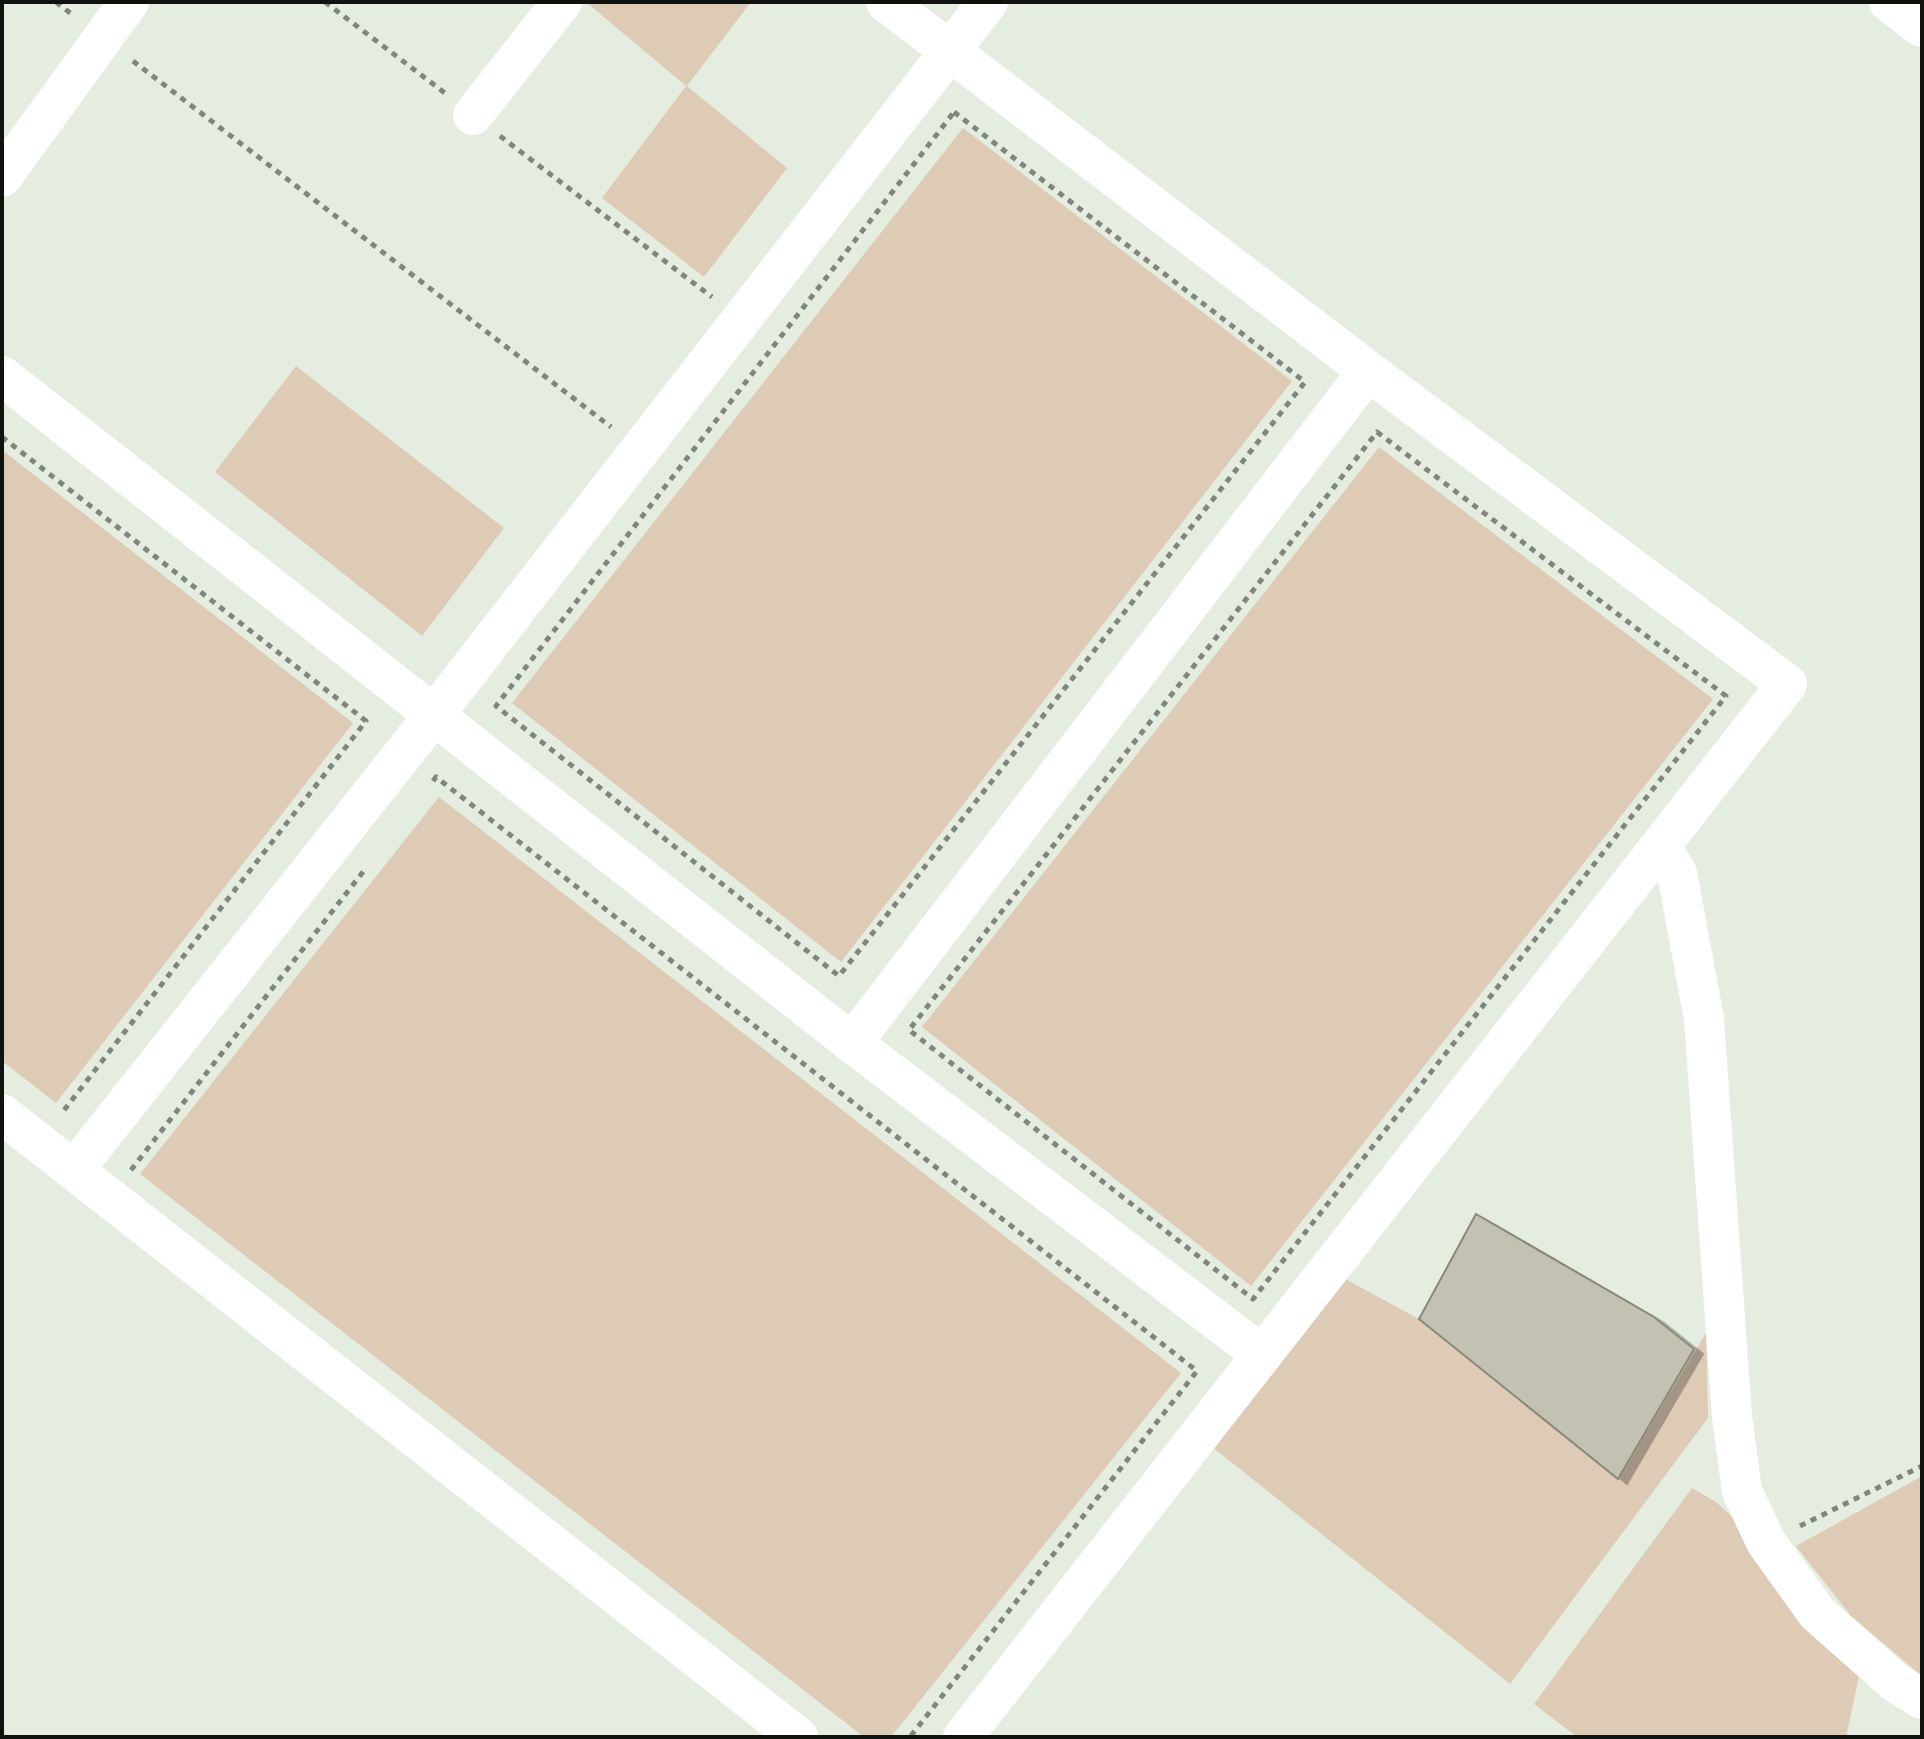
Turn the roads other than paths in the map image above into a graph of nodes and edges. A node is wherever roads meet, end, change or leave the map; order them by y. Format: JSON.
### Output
{"nodes":[{"id":1,"x":129,"y":2,"type":"edge"},
{"id":2,"x":562,"y":2,"type":"edge"},
{"id":3,"x":886,"y":2,"type":"edge"},
{"id":4,"x":988,"y":2,"type":"edge"},
{"id":5,"x":1889,"y":2,"type":"edge"},
{"id":6,"x":1922,"y":27,"type":"edge"},
{"id":7,"x":950,"y":51,"type":"junction"},
{"id":8,"x":473,"y":115,"type":"road end"},
{"id":9,"x":2,"y":177,"type":"edge"},
{"id":10,"x":1368,"y":371,"type":"junction"},
{"id":11,"x":2,"y":376,"type":"edge"},
{"id":12,"x":434,"y":715,"type":"junction"},
{"id":13,"x":1661,"y":847,"type":"junction"},
{"id":14,"x":852,"y":1043,"type":"junction"},
{"id":15,"x":2,"y":1114,"type":"edge"},
{"id":16,"x":74,"y":1170,"type":"junction"},
{"id":17,"x":1261,"y":1354,"type":"junction"},
{"id":18,"x":1922,"y":1699,"type":"edge"},
{"id":19,"x":798,"y":1737,"type":"edge"},
{"id":20,"x":963,"y":1737,"type":"edge"}],
"edges":[{"from":1,"to":9,"type":"street"},
{"from":2,"to":8,"type":"street"},
{"from":3,"to":7,"type":"street"},
{"from":4,"to":7,"type":"street"},
{"from":5,"to":6,"type":"street"},
{"from":7,"to":10,"type":"street"},
{"from":7,"to":12,"type":"street"},
{"from":10,"to":13,"type":"street"},
{"from":10,"to":14,"type":"street"},
{"from":11,"to":12,"type":"street"},
{"from":12,"to":14,"type":"street"},
{"from":12,"to":16,"type":"street"},
{"from":13,"to":17,"type":"street"},
{"from":13,"to":18,"type":"street"},
{"from":14,"to":17,"type":"street"},
{"from":15,"to":16,"type":"street"},
{"from":16,"to":19,"type":"street"},
{"from":17,"to":20,"type":"street"}]}
